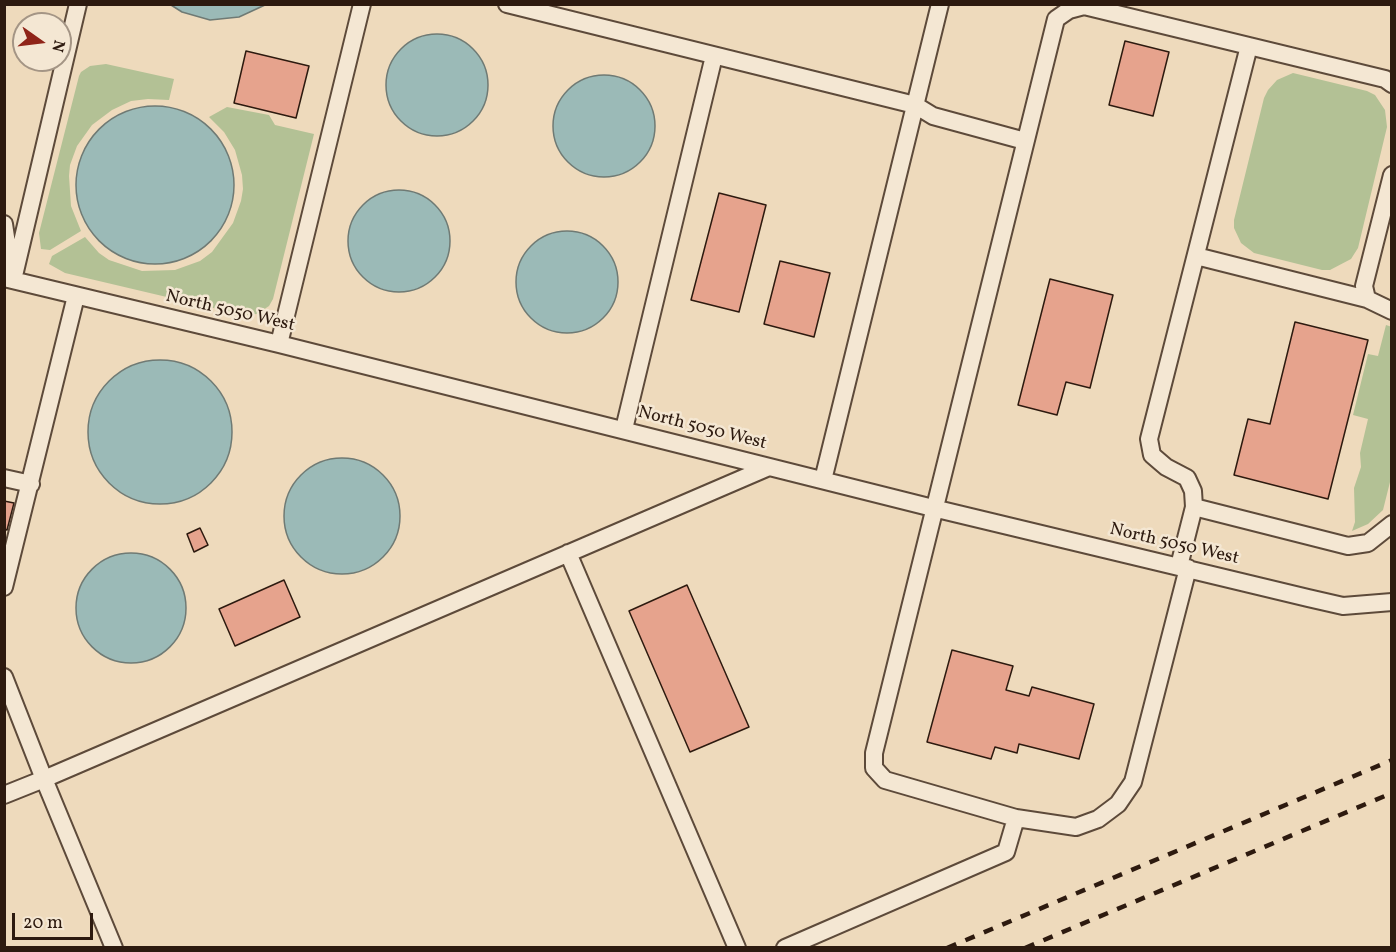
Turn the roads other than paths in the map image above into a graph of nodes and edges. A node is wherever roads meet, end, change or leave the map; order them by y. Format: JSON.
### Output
{"nodes":[{"id":1,"x":78,"y":4,"type":"edge"},
{"id":2,"x":362,"y":4,"type":"edge"},
{"id":3,"x":507,"y":4,"type":"edge"},
{"id":4,"x":940,"y":4,"type":"edge"},
{"id":5,"x":1248,"y":46,"type":"junction"},
{"id":6,"x":714,"y":56,"type":"junction"},
{"id":7,"x":1392,"y":84,"type":"edge"},
{"id":8,"x":915,"y":105,"type":"junction"},
{"id":9,"x":1025,"y":141,"type":"junction"},
{"id":10,"x":1392,"y":175,"type":"edge"},
{"id":11,"x":4,"y":224,"type":"edge"},
{"id":12,"x":1196,"y":256,"type":"junction"},
{"id":13,"x":9,"y":279,"type":"edge"},
{"id":14,"x":76,"y":296,"type":"junction"},
{"id":15,"x":1367,"y":299,"type":"junction"},
{"id":16,"x":1392,"y":311,"type":"edge"},
{"id":17,"x":279,"y":344,"type":"junction"},
{"id":18,"x":624,"y":429,"type":"junction"},
{"id":19,"x":769,"y":466,"type":"junction"},
{"id":20,"x":4,"y":478,"type":"edge"},
{"id":21,"x":823,"y":480,"type":"junction"},
{"id":22,"x":31,"y":484,"type":"junction"},
{"id":23,"x":1194,"y":507,"type":"junction"},
{"id":24,"x":933,"y":508,"type":"junction"},
{"id":25,"x":1392,"y":524,"type":"edge"},
{"id":26,"x":568,"y":553,"type":"junction"},
{"id":27,"x":1183,"y":567,"type":"junction"},
{"id":28,"x":4,"y":587,"type":"edge"},
{"id":29,"x":1392,"y":602,"type":"edge"},
{"id":30,"x":4,"y":677,"type":"edge"},
{"id":31,"x":44,"y":779,"type":"junction"},
{"id":32,"x":4,"y":795,"type":"edge"},
{"id":33,"x":1016,"y":818,"type":"junction"},
{"id":34,"x":114,"y":948,"type":"edge"},
{"id":35,"x":737,"y":948,"type":"edge"},
{"id":36,"x":785,"y":948,"type":"edge"}],
"edges":[{"from":1,"to":13,"type":"lane"},
{"from":2,"to":17,"type":"lane"},
{"from":3,"to":6,"type":"lane"},
{"from":4,"to":8,"type":"lane"},
{"from":5,"to":7,"type":"lane"},
{"from":5,"to":9,"type":"lane"},
{"from":5,"to":12,"type":"lane"},
{"from":6,"to":8,"type":"lane"},
{"from":6,"to":18,"type":"lane"},
{"from":8,"to":9,"type":"lane"},
{"from":8,"to":21,"type":"lane"},
{"from":9,"to":24,"type":"lane"},
{"from":10,"to":15,"type":"lane"},
{"from":11,"to":13,"type":"lane"},
{"from":12,"to":15,"type":"lane"},
{"from":12,"to":23,"type":"lane"},
{"from":13,"to":14,"type":"lane","name":"North 5050 West"},
{"from":14,"to":17,"type":"lane","name":"North 5050 West"},
{"from":14,"to":22,"type":"lane"},
{"from":15,"to":16,"type":"lane"},
{"from":17,"to":18,"type":"lane","name":"North 5050 West"},
{"from":18,"to":19,"type":"lane","name":"North 5050 West"},
{"from":19,"to":21,"type":"lane","name":"North 5050 West"},
{"from":19,"to":26,"type":"lane"},
{"from":20,"to":22,"type":"lane"},
{"from":21,"to":24,"type":"lane","name":"North 5050 West"},
{"from":22,"to":28,"type":"lane"},
{"from":23,"to":25,"type":"lane"},
{"from":23,"to":27,"type":"lane"},
{"from":24,"to":27,"type":"lane","name":"North 5050 West"},
{"from":24,"to":33,"type":"lane"},
{"from":26,"to":31,"type":"lane"},
{"from":26,"to":35,"type":"lane"},
{"from":27,"to":29,"type":"lane","name":"North 5050 West"},
{"from":27,"to":33,"type":"lane"},
{"from":30,"to":31,"type":"lane"},
{"from":31,"to":32,"type":"lane"},
{"from":31,"to":34,"type":"lane"},
{"from":33,"to":36,"type":"lane"}]}
